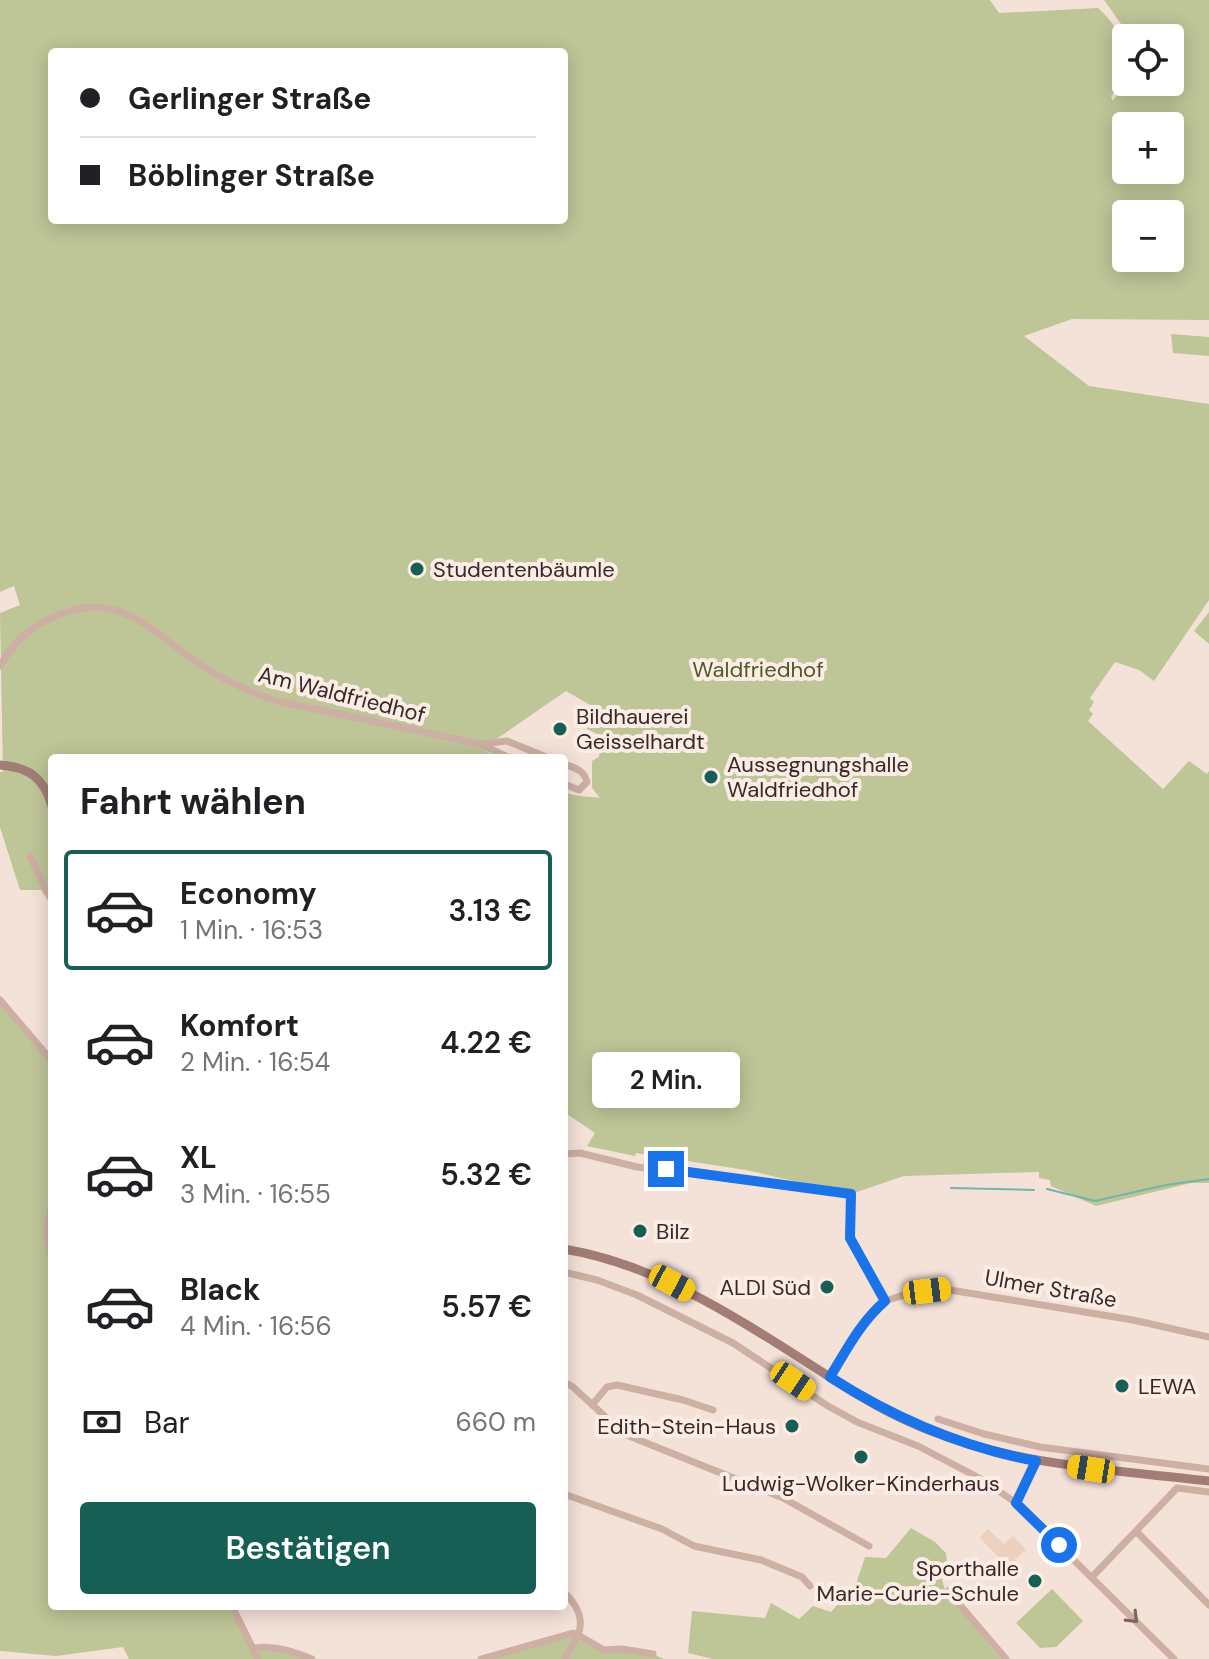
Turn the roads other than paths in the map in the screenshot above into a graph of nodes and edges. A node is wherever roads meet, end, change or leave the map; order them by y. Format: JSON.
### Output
{"nodes":[{"id":1,"x":0,"y":666,"type":"edge"},
{"id":2,"x":480,"y":744,"type":"junction"},
{"id":3,"x":501,"y":754,"type":"edge"},
{"id":4,"x":539,"y":754,"type":"edge"},
{"id":5,"x":0,"y":765,"type":"edge"},
{"id":6,"x":568,"y":766,"type":"edge"},
{"id":7,"x":568,"y":785,"type":"edge"},
{"id":8,"x":48,"y":796,"type":"edge"},
{"id":9,"x":30,"y":856,"type":"dead end"},
{"id":10,"x":48,"y":892,"type":"edge"},
{"id":11,"x":0,"y":1000,"type":"edge"},
{"id":12,"x":48,"y":1056,"type":"edge"},
{"id":13,"x":568,"y":1154,"type":"edge"},
{"id":14,"x":568,"y":1250,"type":"edge"},
{"id":15,"x":568,"y":1273,"type":"edge"},
{"id":16,"x":885,"y":1301,"type":"junction"},
{"id":17,"x":1209,"y":1337,"type":"edge"},
{"id":18,"x":830,"y":1377,"type":"junction"},
{"id":19,"x":568,"y":1384,"type":"edge"},
{"id":20,"x":592,"y":1405,"type":"junction"},
{"id":21,"x":713,"y":1410,"type":"dead end"},
{"id":22,"x":938,"y":1419,"type":"dead end"},
{"id":23,"x":1036,"y":1461,"type":"junction"},
{"id":24,"x":1209,"y":1469,"type":"edge"},
{"id":25,"x":1209,"y":1481,"type":"edge"},
{"id":26,"x":1209,"y":1492,"type":"edge"},
{"id":27,"x":568,"y":1495,"type":"edge"},
{"id":28,"x":1016,"y":1503,"type":"junction"},
{"id":29,"x":1137,"y":1532,"type":"junction"},
{"id":30,"x":869,"y":1546,"type":"dead end"},
{"id":31,"x":1092,"y":1577,"type":"junction"},
{"id":32,"x":810,"y":1586,"type":"dead end"},
{"id":33,"x":1209,"y":1587,"type":"edge"},
{"id":34,"x":948,"y":1591,"type":"dead end"},
{"id":35,"x":568,"y":1596,"type":"edge"},
{"id":36,"x":1201,"y":1596,"type":"junction"},
{"id":37,"x":1209,"y":1605,"type":"edge"},
{"id":38,"x":234,"y":1610,"type":"edge"},
{"id":39,"x":578,"y":1635,"type":"junction"},
{"id":40,"x":255,"y":1648,"type":"junction"},
{"id":41,"x":653,"y":1654,"type":"dead end"},
{"id":42,"x":258,"y":1659,"type":"edge"},
{"id":43,"x":312,"y":1659,"type":"edge"},
{"id":44,"x":481,"y":1659,"type":"edge"},
{"id":45,"x":565,"y":1659,"type":"edge"},
{"id":46,"x":1006,"y":1659,"type":"edge"},
{"id":47,"x":1174,"y":1659,"type":"edge"}],
"edges":[{"from":1,"to":2,"type":"street","name":"Am Waldfriedhof"},
{"from":2,"to":3,"type":"street","name":"Am Waldfriedhof"},
{"from":2,"to":4,"type":"street","name":"Am Waldfriedhof"},
{"from":5,"to":8,"type":"main road"},
{"from":6,"to":7,"type":"street"},
{"from":9,"to":10,"type":"street"},
{"from":11,"to":12,"type":"street"},
{"from":13,"to":16,"type":"street"},
{"from":14,"to":18,"type":"main road"},
{"from":15,"to":28,"type":"street"},
{"from":16,"to":17,"type":"street","name":"Ulmer Straße"},
{"from":16,"to":18,"type":"street"},
{"from":18,"to":23,"type":"main road"},
{"from":19,"to":20,"type":"street"},
{"from":20,"to":21,"type":"street"},
{"from":20,"to":30,"type":"street"},
{"from":22,"to":24,"type":"street"},
{"from":23,"to":25,"type":"main road"},
{"from":23,"to":28,"type":"street"},
{"from":26,"to":29,"type":"street"},
{"from":27,"to":32,"type":"street"},
{"from":28,"to":31,"type":"street"},
{"from":29,"to":31,"type":"street"},
{"from":29,"to":36,"type":"street"},
{"from":31,"to":47,"type":"street","one_way":true},
{"from":33,"to":36,"type":"street"},
{"from":34,"to":46,"type":"street"},
{"from":35,"to":39,"type":"street"},
{"from":36,"to":37,"type":"street"},
{"from":38,"to":40,"type":"street"},
{"from":39,"to":41,"type":"street"},
{"from":39,"to":44,"type":"street"},
{"from":39,"to":45,"type":"street"},
{"from":40,"to":42,"type":"street"},
{"from":40,"to":43,"type":"street"}]}
